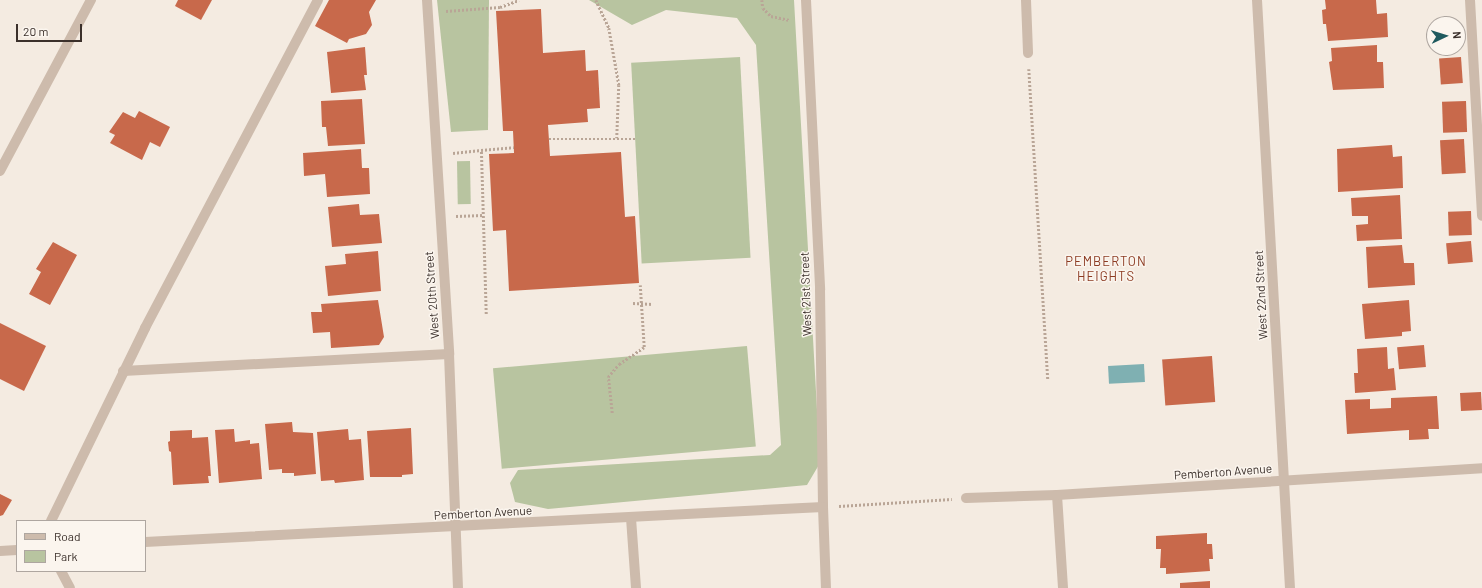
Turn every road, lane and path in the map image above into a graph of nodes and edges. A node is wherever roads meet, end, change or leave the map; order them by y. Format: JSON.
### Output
{"nodes":[{"id":1,"x":91,"y":0,"type":"edge"},
{"id":2,"x":318,"y":0,"type":"edge"},
{"id":3,"x":426,"y":0,"type":"edge"},
{"id":4,"x":506,"y":0,"type":"edge"},
{"id":5,"x":519,"y":0,"type":"edge"},
{"id":6,"x":596,"y":0,"type":"edge"},
{"id":7,"x":762,"y":0,"type":"edge"},
{"id":8,"x":806,"y":0,"type":"edge"},
{"id":9,"x":1026,"y":0,"type":"edge"},
{"id":10,"x":1257,"y":0,"type":"edge"},
{"id":11,"x":1470,"y":0,"type":"edge"},
{"id":12,"x":509,"y":4,"type":"junction"},
{"id":13,"x":446,"y":11,"type":"dead end"},
{"id":14,"x":789,"y":20,"type":"dead end"},
{"id":15,"x":1028,"y":52,"type":"joint"},
{"id":16,"x":617,"y":138,"type":"junction"},
{"id":17,"x":636,"y":138,"type":"dead end"},
{"id":18,"x":549,"y":139,"type":"dead end"},
{"id":19,"x":514,"y":147,"type":"dead end"},
{"id":20,"x":481,"y":150,"type":"junction"},
{"id":21,"x":453,"y":153,"type":"dead end"},
{"id":22,"x":0,"y":171,"type":"edge"},
{"id":23,"x":483,"y":215,"type":"junction"},
{"id":24,"x":454,"y":216,"type":"dead end"},
{"id":25,"x":1482,"y":216,"type":"edge"},
{"id":26,"x":640,"y":285,"type":"dead end"},
{"id":27,"x":633,"y":303,"type":"dead end"},
{"id":28,"x":641,"y":304,"type":"junction"},
{"id":29,"x":653,"y":304,"type":"dead end"},
{"id":30,"x":486,"y":314,"type":"dead end"},
{"id":31,"x":449,"y":354,"type":"junction"},
{"id":32,"x":124,"y":371,"type":"junction"},
{"id":33,"x":1048,"y":380,"type":"dead end"},
{"id":34,"x":612,"y":413,"type":"dead end"},
{"id":35,"x":1482,"y":468,"type":"edge"},
{"id":36,"x":1284,"y":481,"type":"junction"},
{"id":37,"x":1057,"y":495,"type":"junction"},
{"id":38,"x":966,"y":498,"type":"joint"},
{"id":39,"x":823,"y":507,"type":"junction"},
{"id":40,"x":631,"y":518,"type":"junction"},
{"id":41,"x":51,"y":520,"type":"edge"},
{"id":42,"x":456,"y":528,"type":"junction"},
{"id":43,"x":146,"y":542,"type":"edge"},
{"id":44,"x":16,"y":550,"type":"edge"},
{"id":45,"x":0,"y":551,"type":"edge"},
{"id":46,"x":62,"y":572,"type":"edge"},
{"id":47,"x":70,"y":588,"type":"edge"},
{"id":48,"x":458,"y":588,"type":"edge"},
{"id":49,"x":636,"y":588,"type":"edge"},
{"id":50,"x":826,"y":588,"type":"edge"},
{"id":51,"x":1063,"y":588,"type":"edge"},
{"id":52,"x":1290,"y":588,"type":"edge"}],
"edges":[{"from":1,"to":22,"type":"street"},
{"from":2,"to":32,"type":"street"},
{"from":3,"to":31,"type":"street","name":"West 20th Street"},
{"from":4,"to":12,"type":"path"},
{"from":5,"to":12,"type":"path"},
{"from":6,"to":16,"type":"path"},
{"from":7,"to":14,"type":"path"},
{"from":8,"to":39,"type":"street","name":"West 21st Street"},
{"from":9,"to":15,"type":"street"},
{"from":10,"to":36,"type":"street","name":"West 22nd Street"},
{"from":11,"to":25,"type":"street"},
{"from":12,"to":13,"type":"path"},
{"from":15,"to":33,"type":"path"},
{"from":16,"to":17,"type":"path"},
{"from":16,"to":18,"type":"path"},
{"from":19,"to":20,"type":"path"},
{"from":20,"to":21,"type":"path"},
{"from":20,"to":23,"type":"path"},
{"from":23,"to":24,"type":"path"},
{"from":23,"to":30,"type":"path"},
{"from":26,"to":28,"type":"path"},
{"from":27,"to":28,"type":"path"},
{"from":28,"to":29,"type":"path"},
{"from":28,"to":34,"type":"path"},
{"from":31,"to":32,"type":"street"},
{"from":31,"to":42,"type":"street","name":"West 20th Street"},
{"from":32,"to":41,"type":"street"},
{"from":35,"to":36,"type":"street","name":"Pemberton Avenue"},
{"from":36,"to":37,"type":"street","name":"Pemberton Avenue"},
{"from":36,"to":52,"type":"street","name":"West 22nd Street"},
{"from":37,"to":38,"type":"street","name":"Pemberton Avenue"},
{"from":37,"to":51,"type":"street"},
{"from":38,"to":39,"type":"path"},
{"from":39,"to":40,"type":"street","name":"Pemberton Avenue"},
{"from":39,"to":50,"type":"street","name":"West 21st Street"},
{"from":40,"to":42,"type":"street","name":"Pemberton Avenue"},
{"from":40,"to":49,"type":"street"},
{"from":42,"to":43,"type":"street","name":"Pemberton Avenue"},
{"from":42,"to":48,"type":"street","name":"West 20th Street"},
{"from":44,"to":45,"type":"street"},
{"from":46,"to":47,"type":"street"}]}
